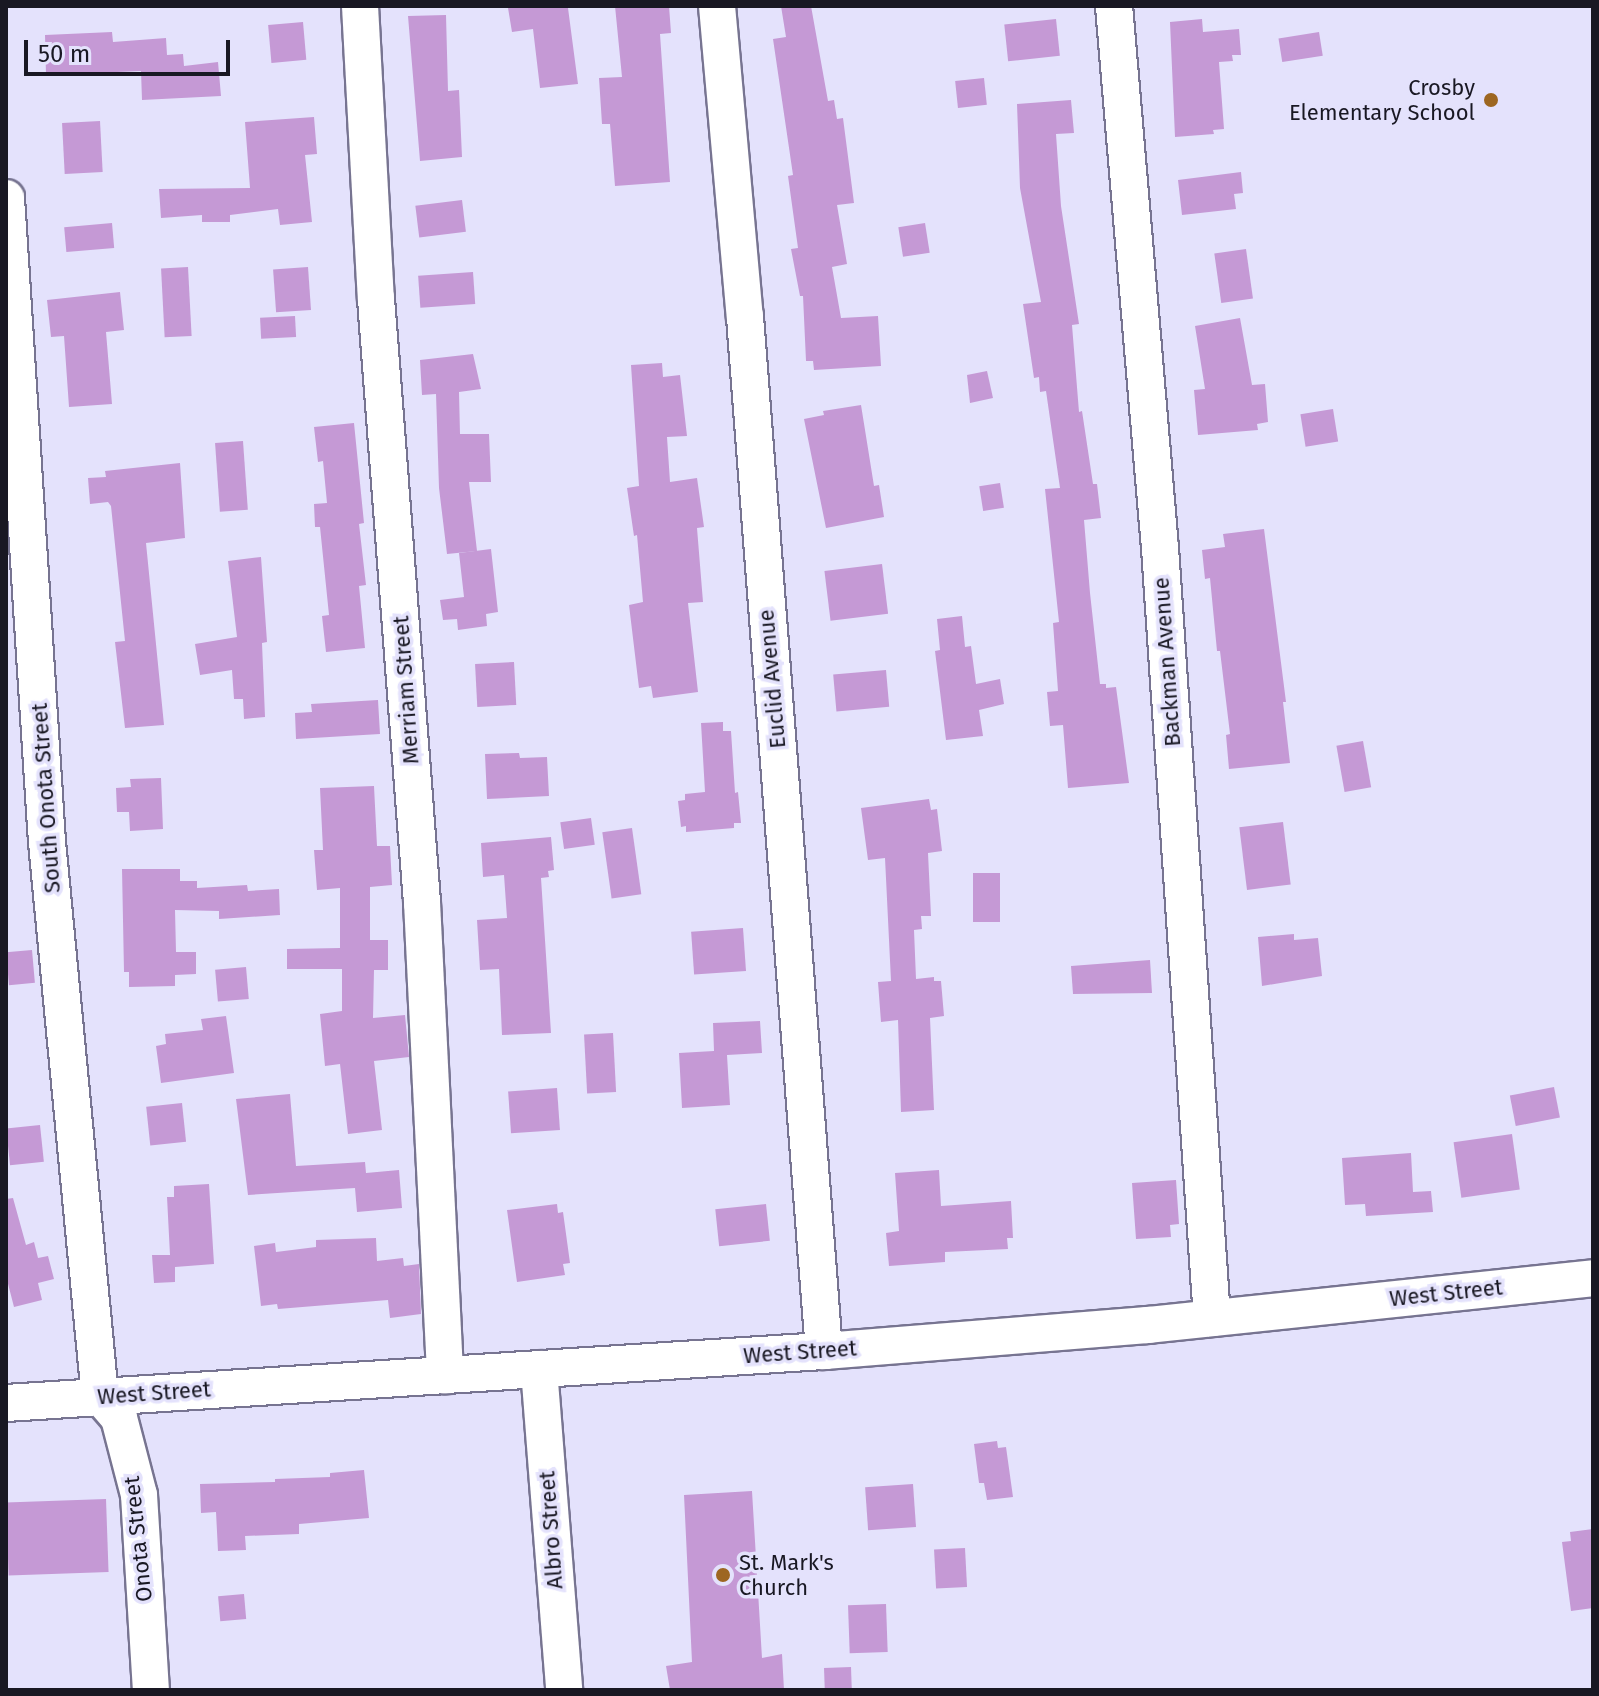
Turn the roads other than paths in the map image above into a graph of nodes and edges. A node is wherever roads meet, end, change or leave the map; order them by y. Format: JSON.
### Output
{"nodes":[{"id":1,"x":360,"y":6,"type":"edge"},
{"id":2,"x":717,"y":6,"type":"edge"},
{"id":3,"x":1114,"y":6,"type":"edge"},
{"id":4,"x":6,"y":198,"type":"edge"},
{"id":5,"x":1593,"y":1278,"type":"edge"},
{"id":6,"x":1212,"y":1318,"type":"junction"},
{"id":7,"x":824,"y":1351,"type":"junction"},
{"id":8,"x":539,"y":1369,"type":"junction"},
{"id":9,"x":445,"y":1375,"type":"junction"},
{"id":10,"x":100,"y":1396,"type":"junction"},
{"id":11,"x":6,"y":1403,"type":"edge"},
{"id":12,"x":151,"y":1690,"type":"edge"},
{"id":13,"x":564,"y":1690,"type":"edge"}],
"edges":[{"from":1,"to":9,"type":"street","name":"Merriam Street"},
{"from":2,"to":7,"type":"street","name":"Euclid Avenue"},
{"from":3,"to":6,"type":"street","name":"Backman Avenue"},
{"from":4,"to":10,"type":"street","name":"South Onota Street"},
{"from":5,"to":6,"type":"street","name":"West Street"},
{"from":6,"to":7,"type":"street","name":"West Street"},
{"from":7,"to":8,"type":"street","name":"West Street"},
{"from":8,"to":9,"type":"street","name":"West Street"},
{"from":8,"to":13,"type":"street","name":"Albro Street"},
{"from":9,"to":10,"type":"street","name":"West Street"},
{"from":10,"to":11,"type":"street","name":"West Street"},
{"from":10,"to":12,"type":"street","name":"Onota Street"}]}
